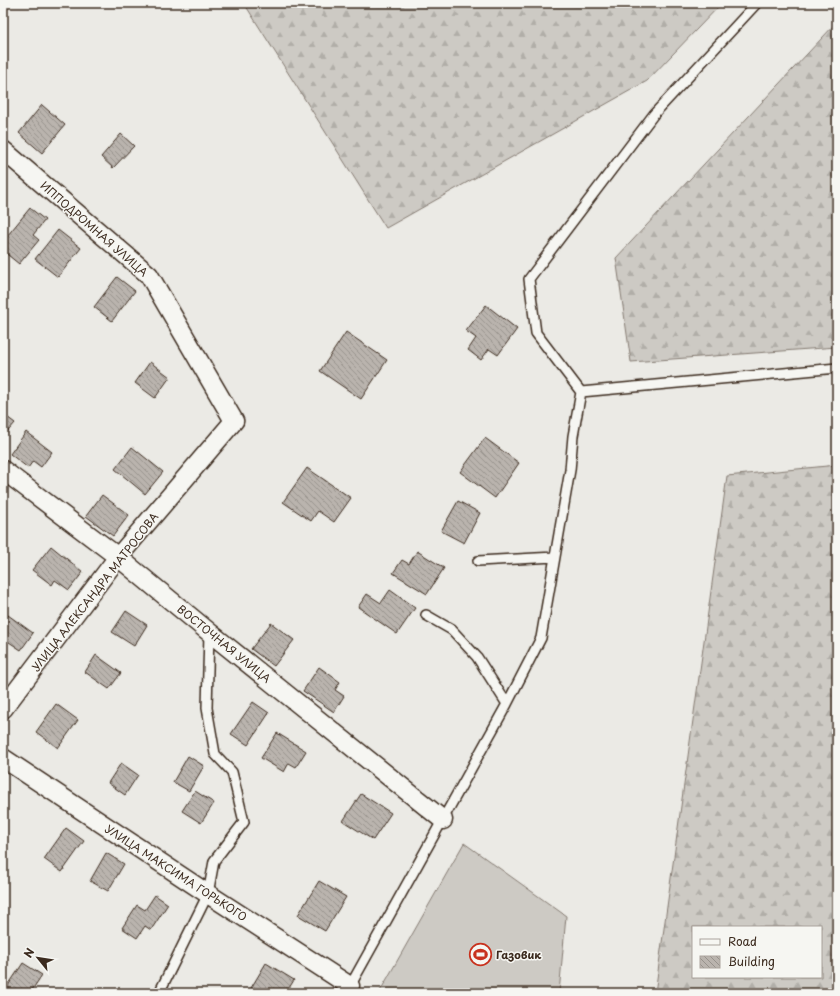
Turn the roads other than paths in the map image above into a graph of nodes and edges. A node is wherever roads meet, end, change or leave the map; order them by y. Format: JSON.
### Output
{"nodes":[{"id":1,"x":757,"y":3,"type":"edge"},
{"id":2,"x":3,"y":150,"type":"edge"},
{"id":3,"x":837,"y":368,"type":"edge"},
{"id":4,"x":581,"y":392,"type":"junction"},
{"id":5,"x":234,"y":421,"type":"joint"},
{"id":6,"x":3,"y":470,"type":"edge"},
{"id":7,"x":118,"y":557,"type":"junction"},
{"id":8,"x":555,"y":557,"type":"junction"},
{"id":9,"x":478,"y":561,"type":"dead end"},
{"id":10,"x":426,"y":615,"type":"dead end"},
{"id":11,"x":209,"y":632,"type":"junction"},
{"id":12,"x":508,"y":704,"type":"junction"},
{"id":13,"x":3,"y":709,"type":"edge"},
{"id":14,"x":3,"y":758,"type":"edge"},
{"id":15,"x":443,"y":820,"type":"junction"},
{"id":16,"x":208,"y":894,"type":"junction"},
{"id":17,"x":348,"y":990,"type":"edge"},
{"id":18,"x":159,"y":993,"type":"edge"}],
"edges":[{"from":1,"to":4,"type":"lane"},
{"from":2,"to":5,"type":"street","name":"ИППОДРОМНАЯ УЛИЦА"},
{"from":3,"to":4,"type":"lane"},
{"from":4,"to":8,"type":"lane"},
{"from":5,"to":7,"type":"street","name":"УЛИЦА АЛЕКСАНДРА МАТРОСОВА"},
{"from":6,"to":7,"type":"street","name":"ВОСТОЧНАЯ УЛИЦА"},
{"from":7,"to":11,"type":"street","name":"ВОСТОЧНАЯ УЛИЦА"},
{"from":7,"to":13,"type":"street","name":"УЛИЦА АЛЕКСАНДРА МАТРОСОВА"},
{"from":8,"to":9,"type":"lane"},
{"from":8,"to":12,"type":"lane"},
{"from":10,"to":12,"type":"lane"},
{"from":11,"to":15,"type":"street","name":"ВОСТОЧНАЯ УЛИЦА"},
{"from":11,"to":16,"type":"lane"},
{"from":12,"to":15,"type":"lane"},
{"from":14,"to":16,"type":"street","name":"УЛИЦА МАКСИМА ГОРЬКОГО"},
{"from":15,"to":17,"type":"lane"},
{"from":16,"to":17,"type":"street","name":"УЛИЦА МАКСИМА ГОРЬКОГО"},
{"from":16,"to":18,"type":"lane"}]}
